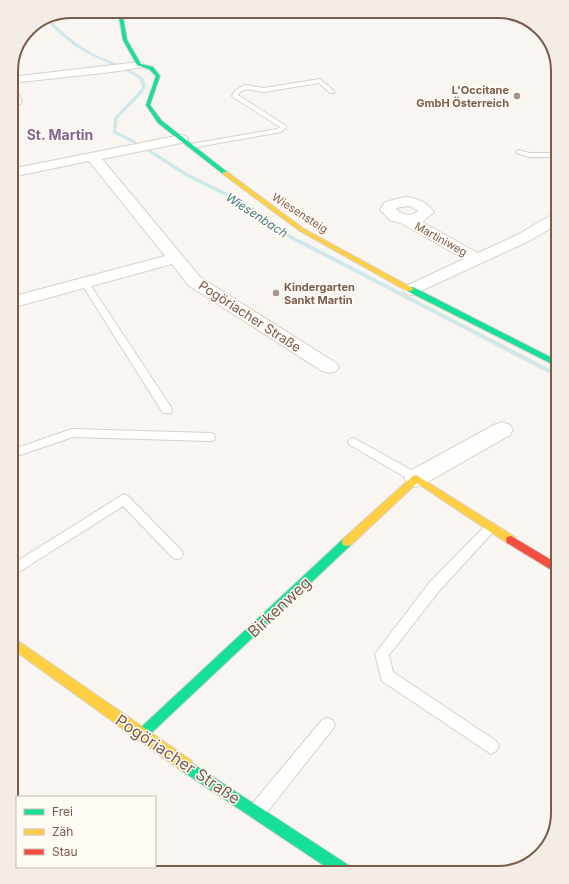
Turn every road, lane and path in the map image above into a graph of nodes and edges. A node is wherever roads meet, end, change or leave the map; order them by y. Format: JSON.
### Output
{"nodes":[{"id":1,"x":121,"y":18,"type":"edge"},
{"id":2,"x":134,"y":66,"type":"junction"},
{"id":3,"x":18,"y":79,"type":"edge"},
{"id":4,"x":332,"y":92,"type":"dead end"},
{"id":5,"x":186,"y":143,"type":"junction"},
{"id":6,"x":519,"y":152,"type":"dead end"},
{"id":7,"x":551,"y":155,"type":"edge"},
{"id":8,"x":92,"y":156,"type":"junction"},
{"id":9,"x":18,"y":172,"type":"edge"},
{"id":10,"x":406,"y":219,"type":"dead end"},
{"id":11,"x":551,"y":220,"type":"edge"},
{"id":12,"x":176,"y":258,"type":"junction"},
{"id":13,"x":476,"y":259,"type":"junction"},
{"id":14,"x":85,"y":283,"type":"junction"},
{"id":15,"x":412,"y":290,"type":"junction"},
{"id":16,"x":18,"y":301,"type":"edge"},
{"id":17,"x":551,"y":360,"type":"edge"},
{"id":18,"x":330,"y":367,"type":"dead end"},
{"id":19,"x":167,"y":410,"type":"dead end"},
{"id":20,"x":502,"y":430,"type":"dead end"},
{"id":21,"x":210,"y":437,"type":"dead end"},
{"id":22,"x":354,"y":442,"type":"dead end"},
{"id":23,"x":18,"y":452,"type":"edge"},
{"id":24,"x":416,"y":478,"type":"junction"},
{"id":25,"x":491,"y":527,"type":"junction"},
{"id":26,"x":177,"y":554,"type":"dead end"},
{"id":27,"x":551,"y":566,"type":"edge"},
{"id":28,"x":18,"y":567,"type":"edge"},
{"id":29,"x":18,"y":646,"type":"edge"},
{"id":30,"x":327,"y":725,"type":"dead end"},
{"id":31,"x":141,"y":736,"type":"junction"},
{"id":32,"x":491,"y":746,"type":"dead end"},
{"id":33,"x":256,"y":812,"type":"junction"},
{"id":34,"x":337,"y":866,"type":"edge"}],
"edges":[{"from":1,"to":2,"type":"street"},
{"from":2,"to":3,"type":"street"},
{"from":2,"to":5,"type":"street","name":"Wiesensteig"},
{"from":4,"to":5,"type":"lane"},
{"from":5,"to":8,"type":"street"},
{"from":5,"to":15,"type":"street","name":"Wiesensteig"},
{"from":6,"to":7,"type":"lane"},
{"from":8,"to":9,"type":"street"},
{"from":8,"to":12,"type":"street","name":"Pogöriacher Straße"},
{"from":10,"to":13,"type":"street","name":"Martiniweg"},
{"from":11,"to":13,"type":"street","name":"Martiniweg"},
{"from":12,"to":14,"type":"street"},
{"from":12,"to":18,"type":"street","name":"Pogöriacher Straße"},
{"from":13,"to":15,"type":"street","name":"Martiniweg"},
{"from":14,"to":16,"type":"street"},
{"from":14,"to":19,"type":"lane"},
{"from":15,"to":17,"type":"street","name":"Wiesensteig"},
{"from":20,"to":24,"type":"street","name":"Birkenweg"},
{"from":21,"to":23,"type":"lane"},
{"from":22,"to":24,"type":"lane"},
{"from":24,"to":25,"type":"street"},
{"from":24,"to":31,"type":"street","name":"Birkenweg"},
{"from":25,"to":27,"type":"street"},
{"from":25,"to":32,"type":"lane"},
{"from":26,"to":28,"type":"lane"},
{"from":29,"to":31,"type":"street","name":"Pogöriacher Straße"},
{"from":30,"to":33,"type":"lane"},
{"from":31,"to":33,"type":"street","name":"Pogöriacher Straße"},
{"from":33,"to":34,"type":"street","name":"Pogöriacher Straße"}]}
